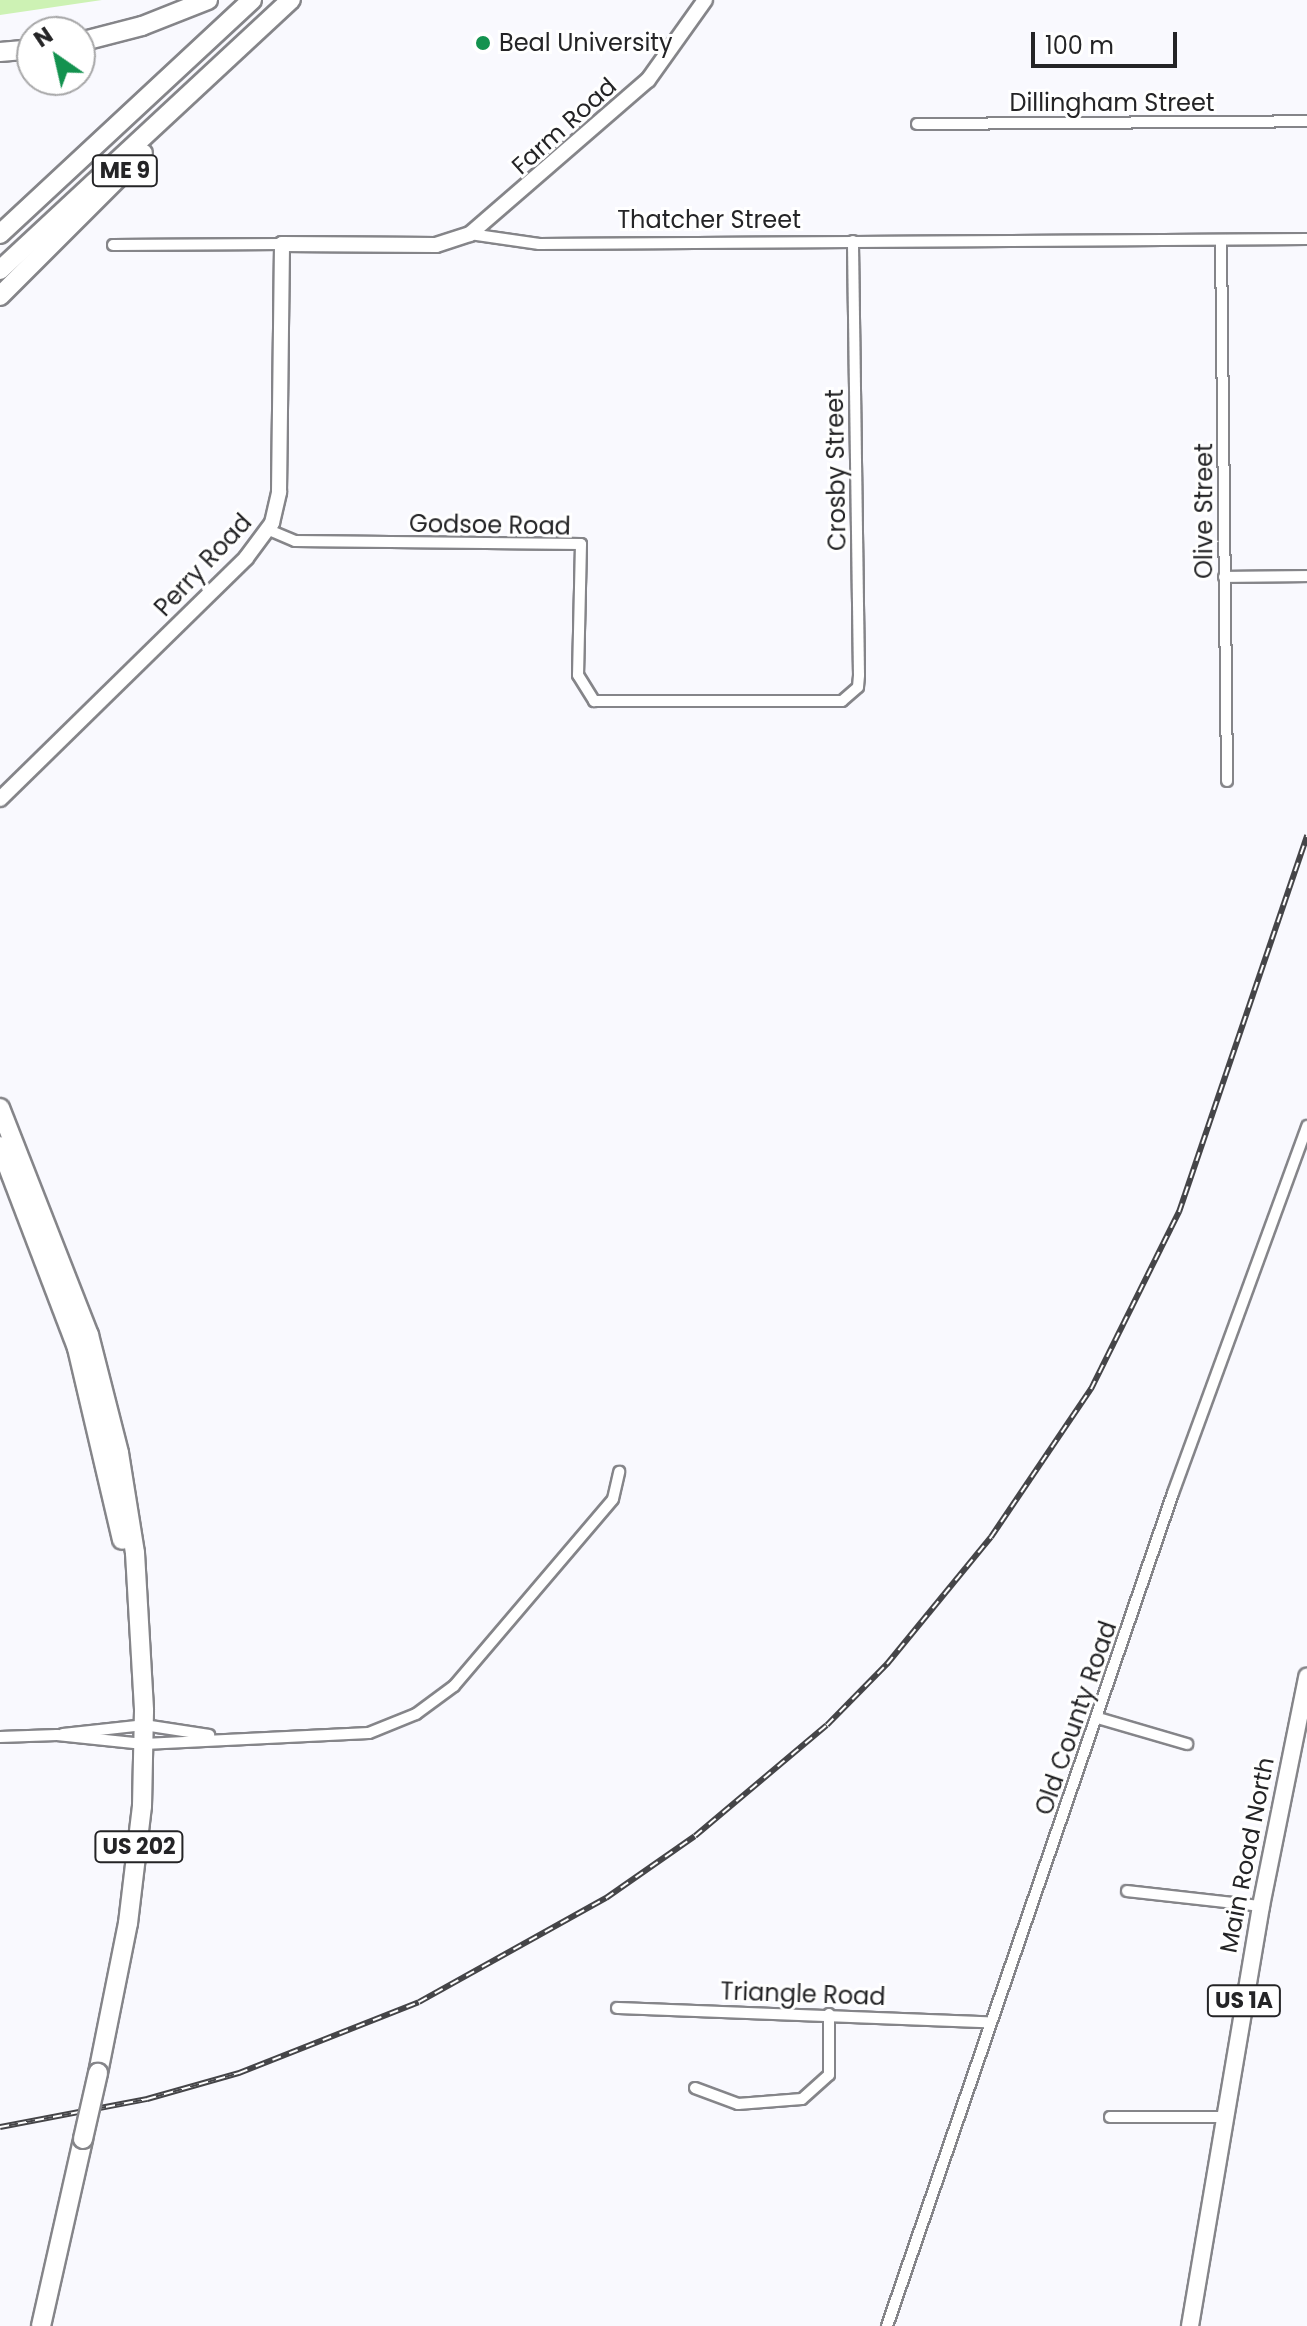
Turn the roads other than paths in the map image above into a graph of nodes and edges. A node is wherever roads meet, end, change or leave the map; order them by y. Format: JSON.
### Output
{"nodes":[{"id":1,"x":208,"y":0,"type":"edge"},
{"id":2,"x":252,"y":0,"type":"edge"},
{"id":3,"x":291,"y":0,"type":"edge"},
{"id":4,"x":705,"y":0,"type":"edge"},
{"id":5,"x":96,"y":38,"type":"edge"},
{"id":6,"x":245,"y":42,"type":"junction"},
{"id":7,"x":1307,"y":121,"type":"edge"},
{"id":8,"x":917,"y":124,"type":"dead end"},
{"id":9,"x":0,"y":234,"type":"edge"},
{"id":10,"x":470,"y":234,"type":"junction"},
{"id":11,"x":1307,"y":239,"type":"edge"},
{"id":12,"x":853,"y":241,"type":"junction"},
{"id":13,"x":1221,"y":241,"type":"junction"},
{"id":14,"x":282,"y":244,"type":"junction"},
{"id":15,"x":113,"y":245,"type":"dead end"},
{"id":16,"x":0,"y":270,"type":"edge"},
{"id":17,"x":0,"y":296,"type":"edge"},
{"id":18,"x":269,"y":530,"type":"junction"},
{"id":19,"x":1307,"y":576,"type":"edge"},
{"id":20,"x":1224,"y":577,"type":"junction"},
{"id":21,"x":851,"y":695,"type":"joint"},
{"id":22,"x":1227,"y":781,"type":"dead end"},
{"id":23,"x":0,"y":799,"type":"edge"},
{"id":24,"x":0,"y":1108,"type":"edge"},
{"id":25,"x":1307,"y":1126,"type":"edge"},
{"id":26,"x":0,"y":1146,"type":"edge"},
{"id":27,"x":619,"y":1472,"type":"dead end"},
{"id":28,"x":138,"y":1617,"type":"junction"},
{"id":29,"x":1307,"y":1677,"type":"edge"},
{"id":30,"x":1098,"y":1718,"type":"junction"},
{"id":31,"x":144,"y":1725,"type":"junction"},
{"id":32,"x":57,"y":1735,"type":"junction"},
{"id":33,"x":0,"y":1737,"type":"edge"},
{"id":34,"x":219,"y":1738,"type":"junction"},
{"id":35,"x":144,"y":1744,"type":"junction"},
{"id":36,"x":1187,"y":1744,"type":"dead end"},
{"id":37,"x":1127,"y":1891,"type":"dead end"},
{"id":38,"x":1261,"y":1906,"type":"junction"},
{"id":39,"x":617,"y":2008,"type":"dead end"},
{"id":40,"x":829,"y":2014,"type":"junction"},
{"id":41,"x":988,"y":2022,"type":"junction"},
{"id":42,"x":695,"y":2088,"type":"dead end"},
{"id":43,"x":1110,"y":2117,"type":"dead end"},
{"id":44,"x":1224,"y":2117,"type":"junction"},
{"id":45,"x":41,"y":2326,"type":"edge"},
{"id":46,"x":887,"y":2326,"type":"edge"},
{"id":47,"x":1190,"y":2326,"type":"edge"}],
"edges":[{"from":1,"to":5,"type":"highway"},
{"from":2,"to":9,"type":"highway"},
{"from":3,"to":6,"type":"highway"},
{"from":4,"to":10,"type":"street","name":"Farm Road"},
{"from":6,"to":16,"type":"highway"},
{"from":6,"to":17,"type":"highway","number":"ME 9"},
{"from":7,"to":8,"type":"street","name":"Dillingham Street"},
{"from":10,"to":12,"type":"street","name":"Thatcher Street"},
{"from":10,"to":14,"type":"street","name":"Thatcher Street"},
{"from":11,"to":13,"type":"street","name":"Thatcher Street"},
{"from":12,"to":13,"type":"street","name":"Thatcher Street"},
{"from":12,"to":21,"type":"street","name":"Crosby Street"},
{"from":13,"to":20,"type":"street","name":"Olive Street"},
{"from":14,"to":15,"type":"street","name":"Thatcher Street"},
{"from":14,"to":18,"type":"street","name":"Perry Road"},
{"from":18,"to":21,"type":"street","name":"Godsoe Road"},
{"from":18,"to":23,"type":"street","name":"Perry Road"},
{"from":19,"to":20,"type":"street"},
{"from":20,"to":22,"type":"street","name":"Olive Street"},
{"from":24,"to":28,"type":"highway","number":"US 202"},
{"from":25,"to":30,"type":"street","name":"Old County Road"},
{"from":26,"to":28,"type":"highway","number":"US 202"},
{"from":27,"to":34,"type":"street"},
{"from":28,"to":31,"type":"highway","number":"US 202"},
{"from":29,"to":38,"type":"main road","name":"Main Road North","number":"US 1A"},
{"from":30,"to":36,"type":"street"},
{"from":30,"to":41,"type":"street","name":"Old County Road"},
{"from":31,"to":32,"type":"street"},
{"from":31,"to":34,"type":"street"},
{"from":31,"to":35,"type":"highway","number":"US 202"},
{"from":32,"to":33,"type":"street"},
{"from":32,"to":35,"type":"street"},
{"from":34,"to":35,"type":"street"},
{"from":35,"to":45,"type":"highway","number":"US 202","bridge":true},
{"from":37,"to":38,"type":"street"},
{"from":38,"to":44,"type":"main road","name":"Main Road North","number":"US 1A"},
{"from":39,"to":40,"type":"street","name":"Triangle Road"},
{"from":40,"to":41,"type":"street","name":"Triangle Road"},
{"from":40,"to":42,"type":"street"},
{"from":41,"to":46,"type":"street","name":"Old County Road"},
{"from":43,"to":44,"type":"street"},
{"from":44,"to":47,"type":"main road","name":"Main Road North","number":"US 1A"}]}
